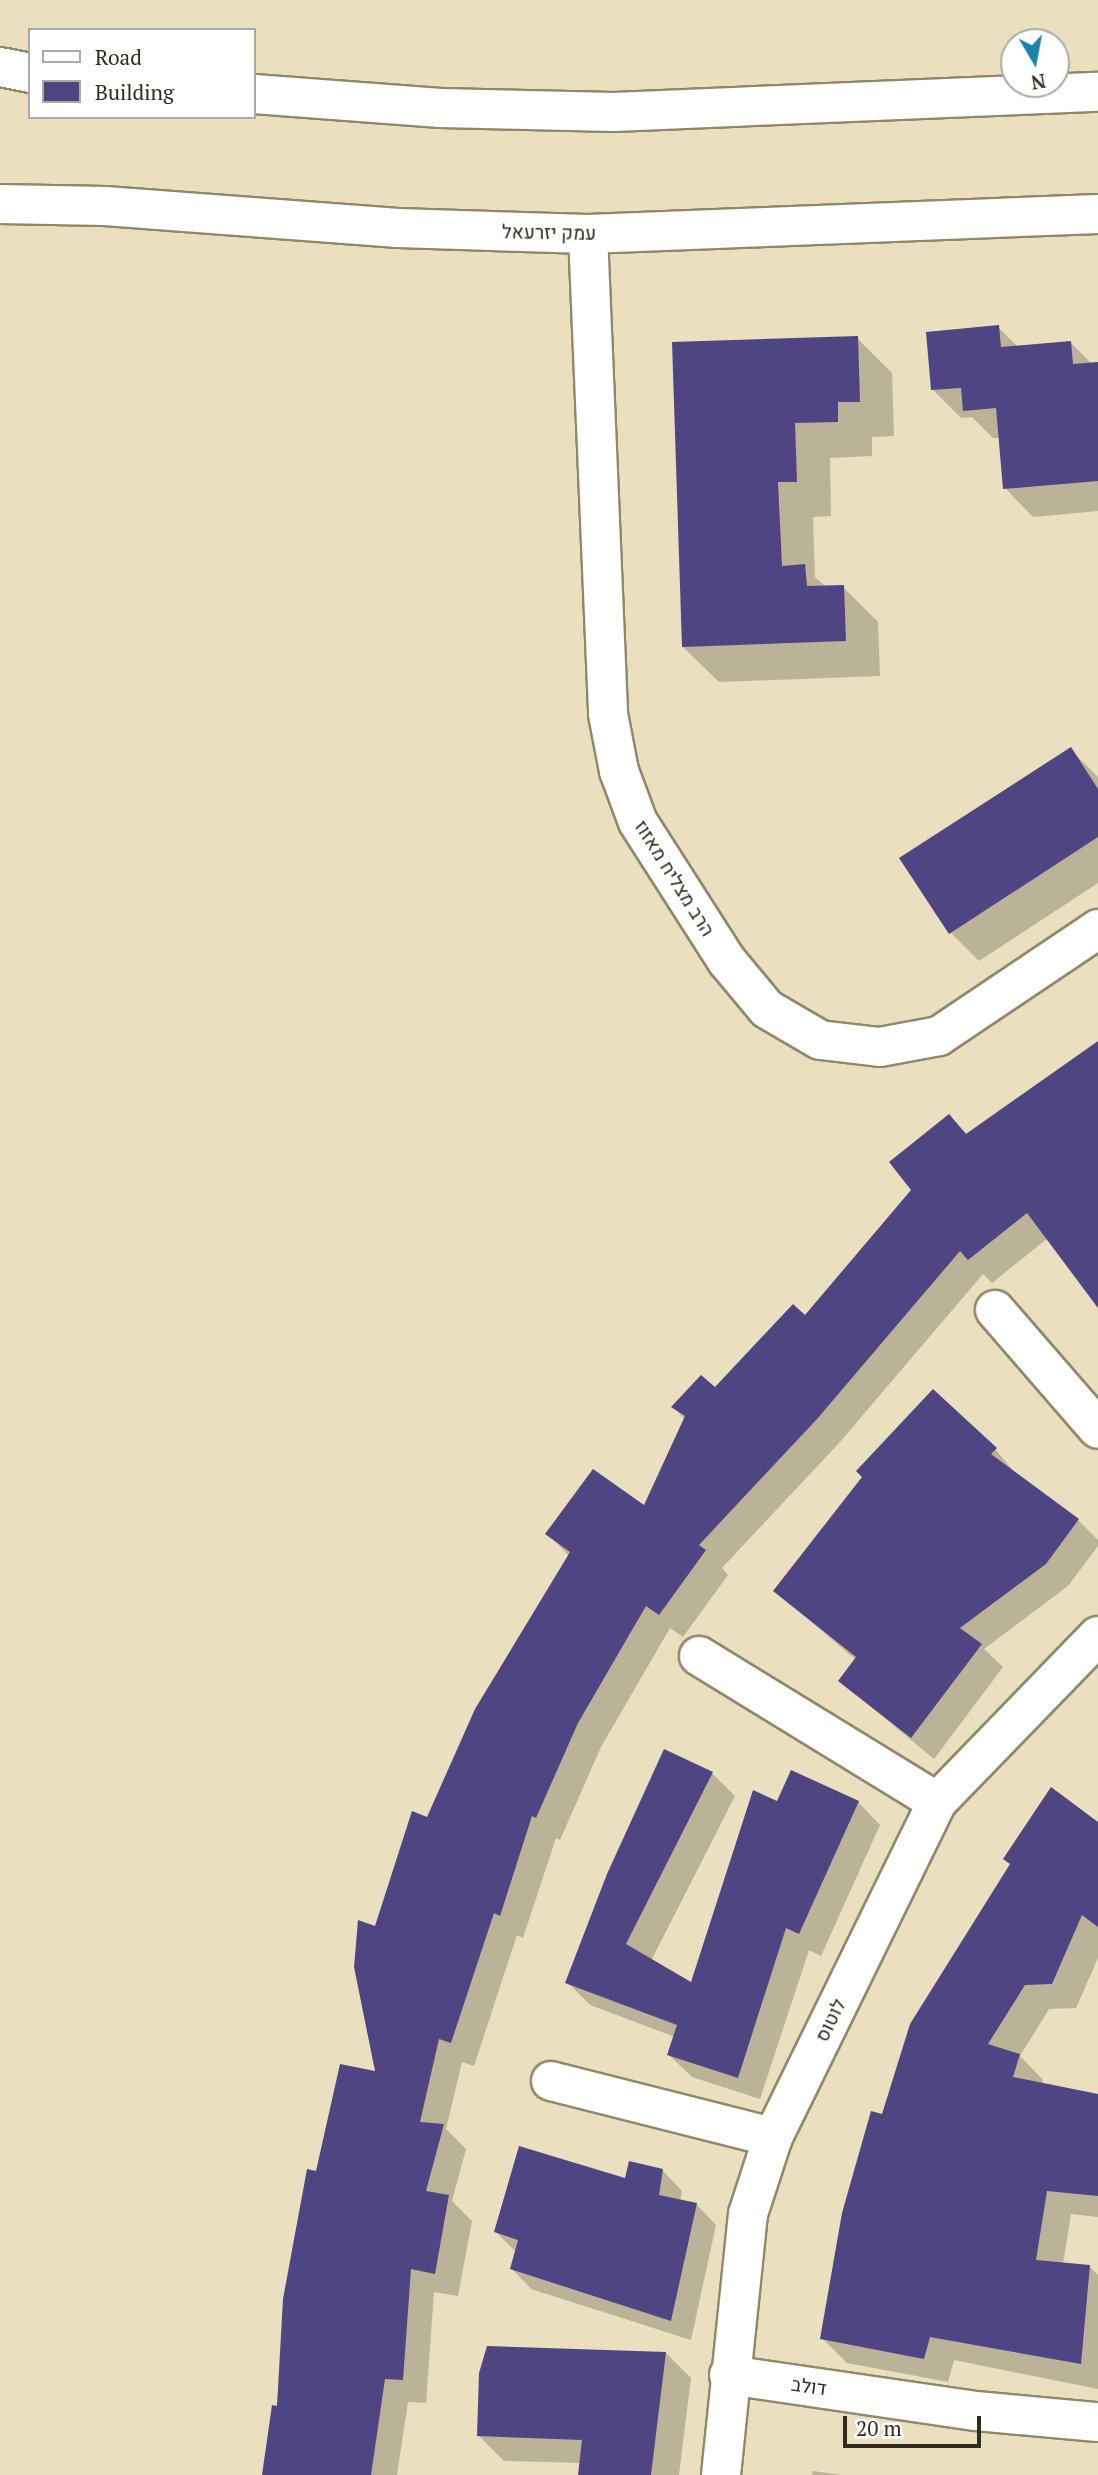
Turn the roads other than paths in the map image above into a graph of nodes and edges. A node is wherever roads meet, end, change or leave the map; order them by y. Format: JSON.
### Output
{"nodes":[{"id":1,"x":0,"y":67,"type":"edge"},
{"id":2,"x":28,"y":73,"type":"edge"},
{"id":3,"x":1098,"y":92,"type":"edge"},
{"id":4,"x":256,"y":94,"type":"edge"},
{"id":5,"x":0,"y":204,"type":"edge"},
{"id":6,"x":1098,"y":214,"type":"edge"},
{"id":7,"x":588,"y":234,"type":"junction"},
{"id":8,"x":1098,"y":929,"type":"edge"},
{"id":9,"x":995,"y":1310,"type":"dead end"},
{"id":10,"x":1098,"y":1429,"type":"edge"},
{"id":11,"x":1098,"y":1636,"type":"edge"},
{"id":12,"x":699,"y":1656,"type":"dead end"},
{"id":13,"x":937,"y":1802,"type":"junction"},
{"id":14,"x":551,"y":2081,"type":"dead end"},
{"id":15,"x":773,"y":2137,"type":"junction"},
{"id":16,"x":729,"y":2375,"type":"junction"},
{"id":17,"x":1098,"y":2422,"type":"edge"},
{"id":18,"x":721,"y":2475,"type":"edge"}],
"edges":[{"from":1,"to":2,"type":"street"},
{"from":3,"to":4,"type":"street"},
{"from":5,"to":7,"type":"street","name":"עמק יזרעאל"},
{"from":6,"to":7,"type":"street","name":"עמק יזרעאל"},
{"from":7,"to":8,"type":"street","name":"הרב מצליח מאזוז"},
{"from":9,"to":10,"type":"street"},
{"from":11,"to":13,"type":"street","name":"לוטוס"},
{"from":12,"to":13,"type":"street"},
{"from":13,"to":15,"type":"street","name":"לוטוס"},
{"from":14,"to":15,"type":"street"},
{"from":15,"to":16,"type":"street","name":"לוטוס"},
{"from":16,"to":17,"type":"street","name":"דולב"},
{"from":16,"to":18,"type":"street","name":"לוטוס"}]}
